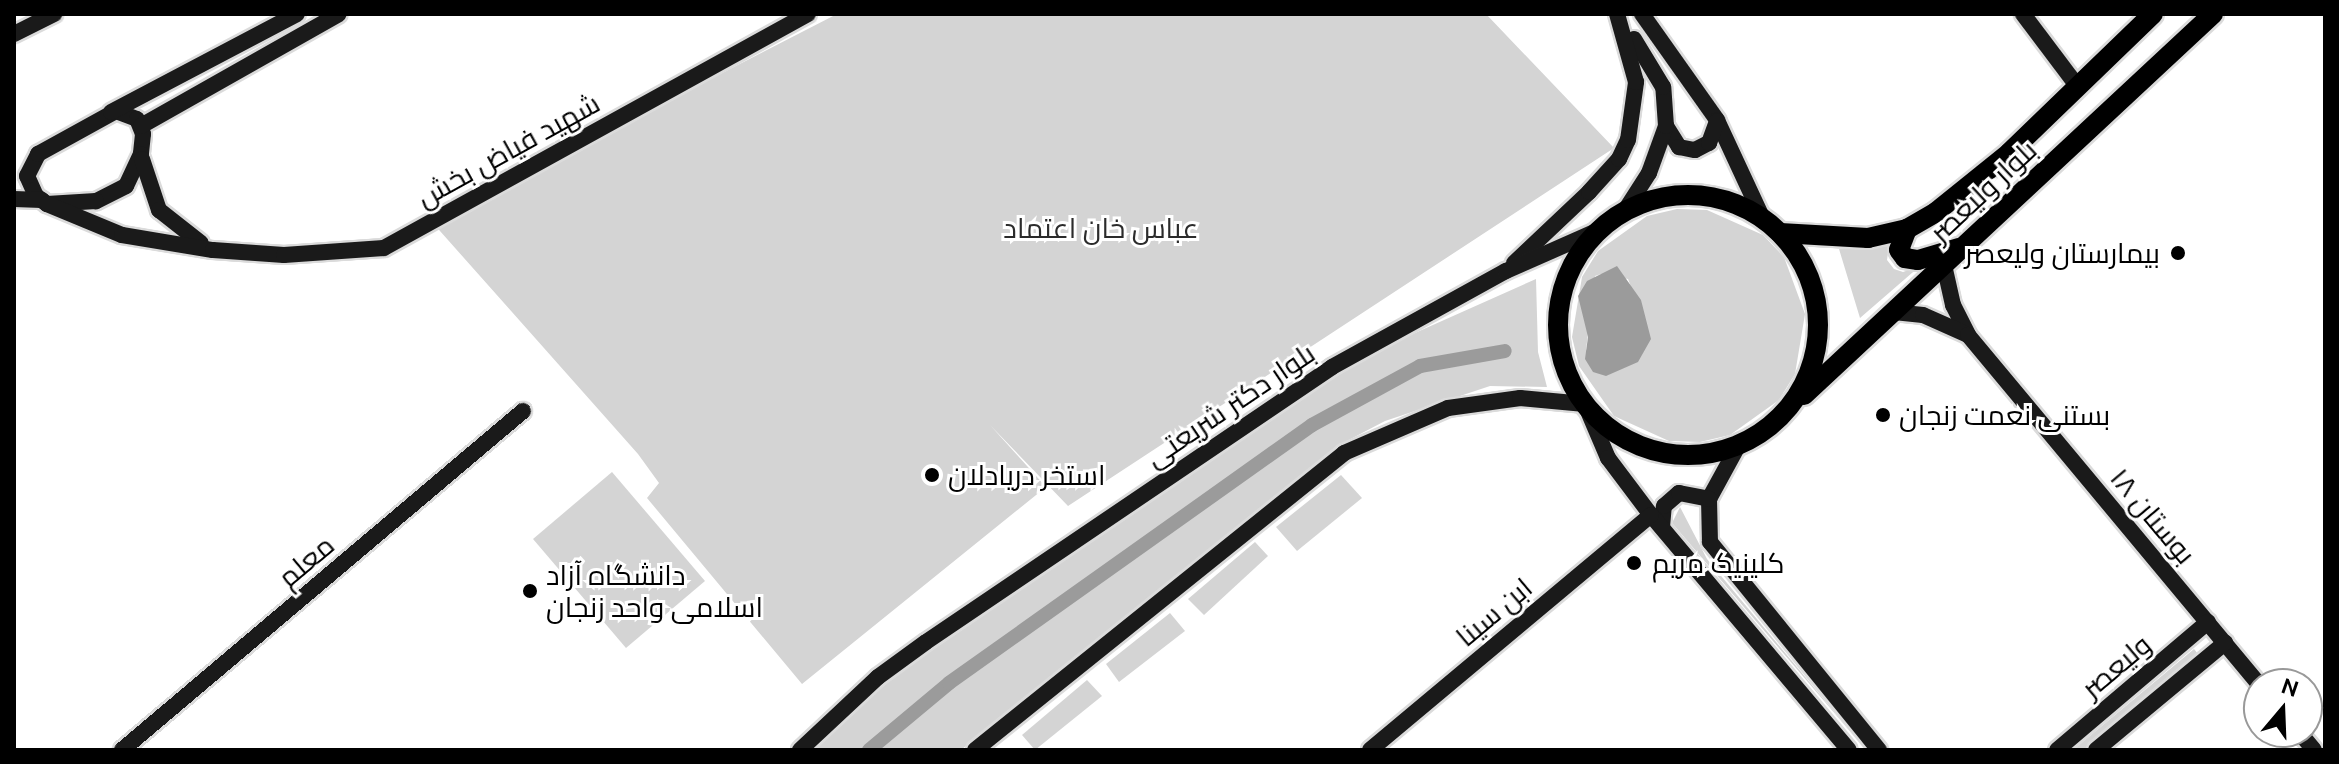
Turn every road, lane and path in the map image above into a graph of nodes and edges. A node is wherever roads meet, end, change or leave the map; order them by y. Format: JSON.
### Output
{"nodes":[{"id":1,"x":54,"y":14,"type":"edge"},
{"id":2,"x":297,"y":14,"type":"edge"},
{"id":3,"x":339,"y":14,"type":"edge"},
{"id":4,"x":808,"y":14,"type":"edge"},
{"id":5,"x":1618,"y":14,"type":"edge"},
{"id":6,"x":1642,"y":14,"type":"edge"},
{"id":7,"x":2023,"y":14,"type":"edge"},
{"id":8,"x":2153,"y":14,"type":"edge"},
{"id":9,"x":2213,"y":14,"type":"edge"},
{"id":10,"x":14,"y":34,"type":"edge"},
{"id":11,"x":2078,"y":87,"type":"junction"},
{"id":12,"x":109,"y":113,"type":"junction"},
{"id":13,"x":1717,"y":120,"type":"junction"},
{"id":14,"x":141,"y":126,"type":"junction"},
{"id":15,"x":1666,"y":126,"type":"junction"},
{"id":16,"x":141,"y":154,"type":"junction"},
{"id":17,"x":34,"y":160,"type":"junction"},
{"id":18,"x":14,"y":167,"type":"edge"},
{"id":19,"x":14,"y":199,"type":"edge"},
{"id":20,"x":45,"y":202,"type":"junction"},
{"id":21,"x":1624,"y":212,"type":"junction"},
{"id":22,"x":1763,"y":219,"type":"junction"},
{"id":23,"x":1907,"y":229,"type":"junction"},
{"id":24,"x":1599,"y":230,"type":"junction"},
{"id":25,"x":1780,"y":233,"type":"junction"},
{"id":26,"x":1965,"y":246,"type":"junction"},
{"id":27,"x":213,"y":250,"type":"junction"},
{"id":28,"x":1944,"y":265,"type":"junction"},
{"id":29,"x":1506,"y":271,"type":"junction"},
{"id":30,"x":1894,"y":312,"type":"junction"},
{"id":31,"x":1968,"y":335,"type":"junction"},
{"id":32,"x":1585,"y":404,"type":"junction"},
{"id":33,"x":1789,"y":408,"type":"junction"},
{"id":34,"x":523,"y":411,"type":"dead end"},
{"id":35,"x":1738,"y":446,"type":"junction"},
{"id":36,"x":1709,"y":499,"type":"junction"},
{"id":37,"x":1657,"y":521,"type":"junction"},
{"id":38,"x":2208,"y":622,"type":"junction"},
{"id":39,"x":2225,"y":643,"type":"junction"},
{"id":40,"x":2246,"y":668,"type":"edge"},
{"id":41,"x":122,"y":750,"type":"edge"},
{"id":42,"x":800,"y":750,"type":"edge"},
{"id":43,"x":975,"y":750,"type":"edge"},
{"id":44,"x":1370,"y":750,"type":"edge"},
{"id":45,"x":1849,"y":750,"type":"edge"},
{"id":46,"x":1879,"y":750,"type":"edge"},
{"id":47,"x":2057,"y":750,"type":"edge"},
{"id":48,"x":2096,"y":750,"type":"edge"}],
"edges":[{"from":1,"to":10,"type":"main road"},
{"from":2,"to":12,"type":"main road"},
{"from":3,"to":14,"type":"main road"},
{"from":4,"to":27,"type":"main road","name":"شهید فیاض بخش"},
{"from":5,"to":15,"type":"main road"},
{"from":5,"to":29,"type":"main road"},
{"from":6,"to":13,"type":"main road"},
{"from":7,"to":11,"type":"main road"},
{"from":8,"to":11,"type":"main road","name":"بلوار ولیعصر"},
{"from":9,"to":26,"type":"main road","name":"بلوار ولیعصر"},
{"from":11,"to":23,"type":"main road","name":"بلوار ولیعصر"},
{"from":12,"to":14,"type":"main road"},
{"from":12,"to":17,"type":"main road"},
{"from":13,"to":15,"type":"main road"},
{"from":13,"to":22,"type":"main road"},
{"from":14,"to":16,"type":"main road"},
{"from":15,"to":21,"type":"main road"},
{"from":16,"to":20,"type":"main road"},
{"from":16,"to":27,"type":"main road"},
{"from":17,"to":18,"type":"main road"},
{"from":17,"to":20,"type":"main road"},
{"from":19,"to":20,"type":"main road"},
{"from":20,"to":27,"type":"main road","name":"شهید فیاض بخش"},
{"from":21,"to":22,"type":"main road"},
{"from":21,"to":24,"type":"main road"},
{"from":22,"to":25,"type":"main road"},
{"from":23,"to":25,"type":"main road","name":"بلوار ولیعصر"},
{"from":23,"to":26,"type":"main road"},
{"from":24,"to":29,"type":"main road","name":"بلوار دکتر شریعتی"},
{"from":24,"to":32,"type":"main road"},
{"from":25,"to":33,"type":"main road"},
{"from":26,"to":28,"type":"main road","name":"بلوار ولیعصر"},
{"from":28,"to":30,"type":"main road","name":"بلوار ولیعصر"},
{"from":28,"to":31,"type":"main road"},
{"from":29,"to":42,"type":"main road","name":"بلوار دکتر شریعتی"},
{"from":30,"to":31,"type":"main road","name":"بوستان ۱۸"},
{"from":30,"to":33,"type":"main road","name":"بلوار ولیعصر"},
{"from":31,"to":38,"type":"main road","name":"بوستان ۱۸"},
{"from":32,"to":35,"type":"main road"},
{"from":32,"to":37,"type":"main road"},
{"from":32,"to":43,"type":"main road"},
{"from":33,"to":35,"type":"main road"},
{"from":34,"to":41,"type":"main road","name":"معلم"},
{"from":35,"to":36,"type":"main road"},
{"from":36,"to":37,"type":"main road"},
{"from":36,"to":46,"type":"main road"},
{"from":37,"to":44,"type":"main road","name":"ابن سینا"},
{"from":37,"to":45,"type":"main road"},
{"from":38,"to":39,"type":"main road","name":"بوستان ۱۸"},
{"from":38,"to":47,"type":"main road","name":"ولیعصر"},
{"from":39,"to":40,"type":"main road","name":"بوستان ۱۸"},
{"from":39,"to":48,"type":"main road","name":"ولیعصر"}]}
